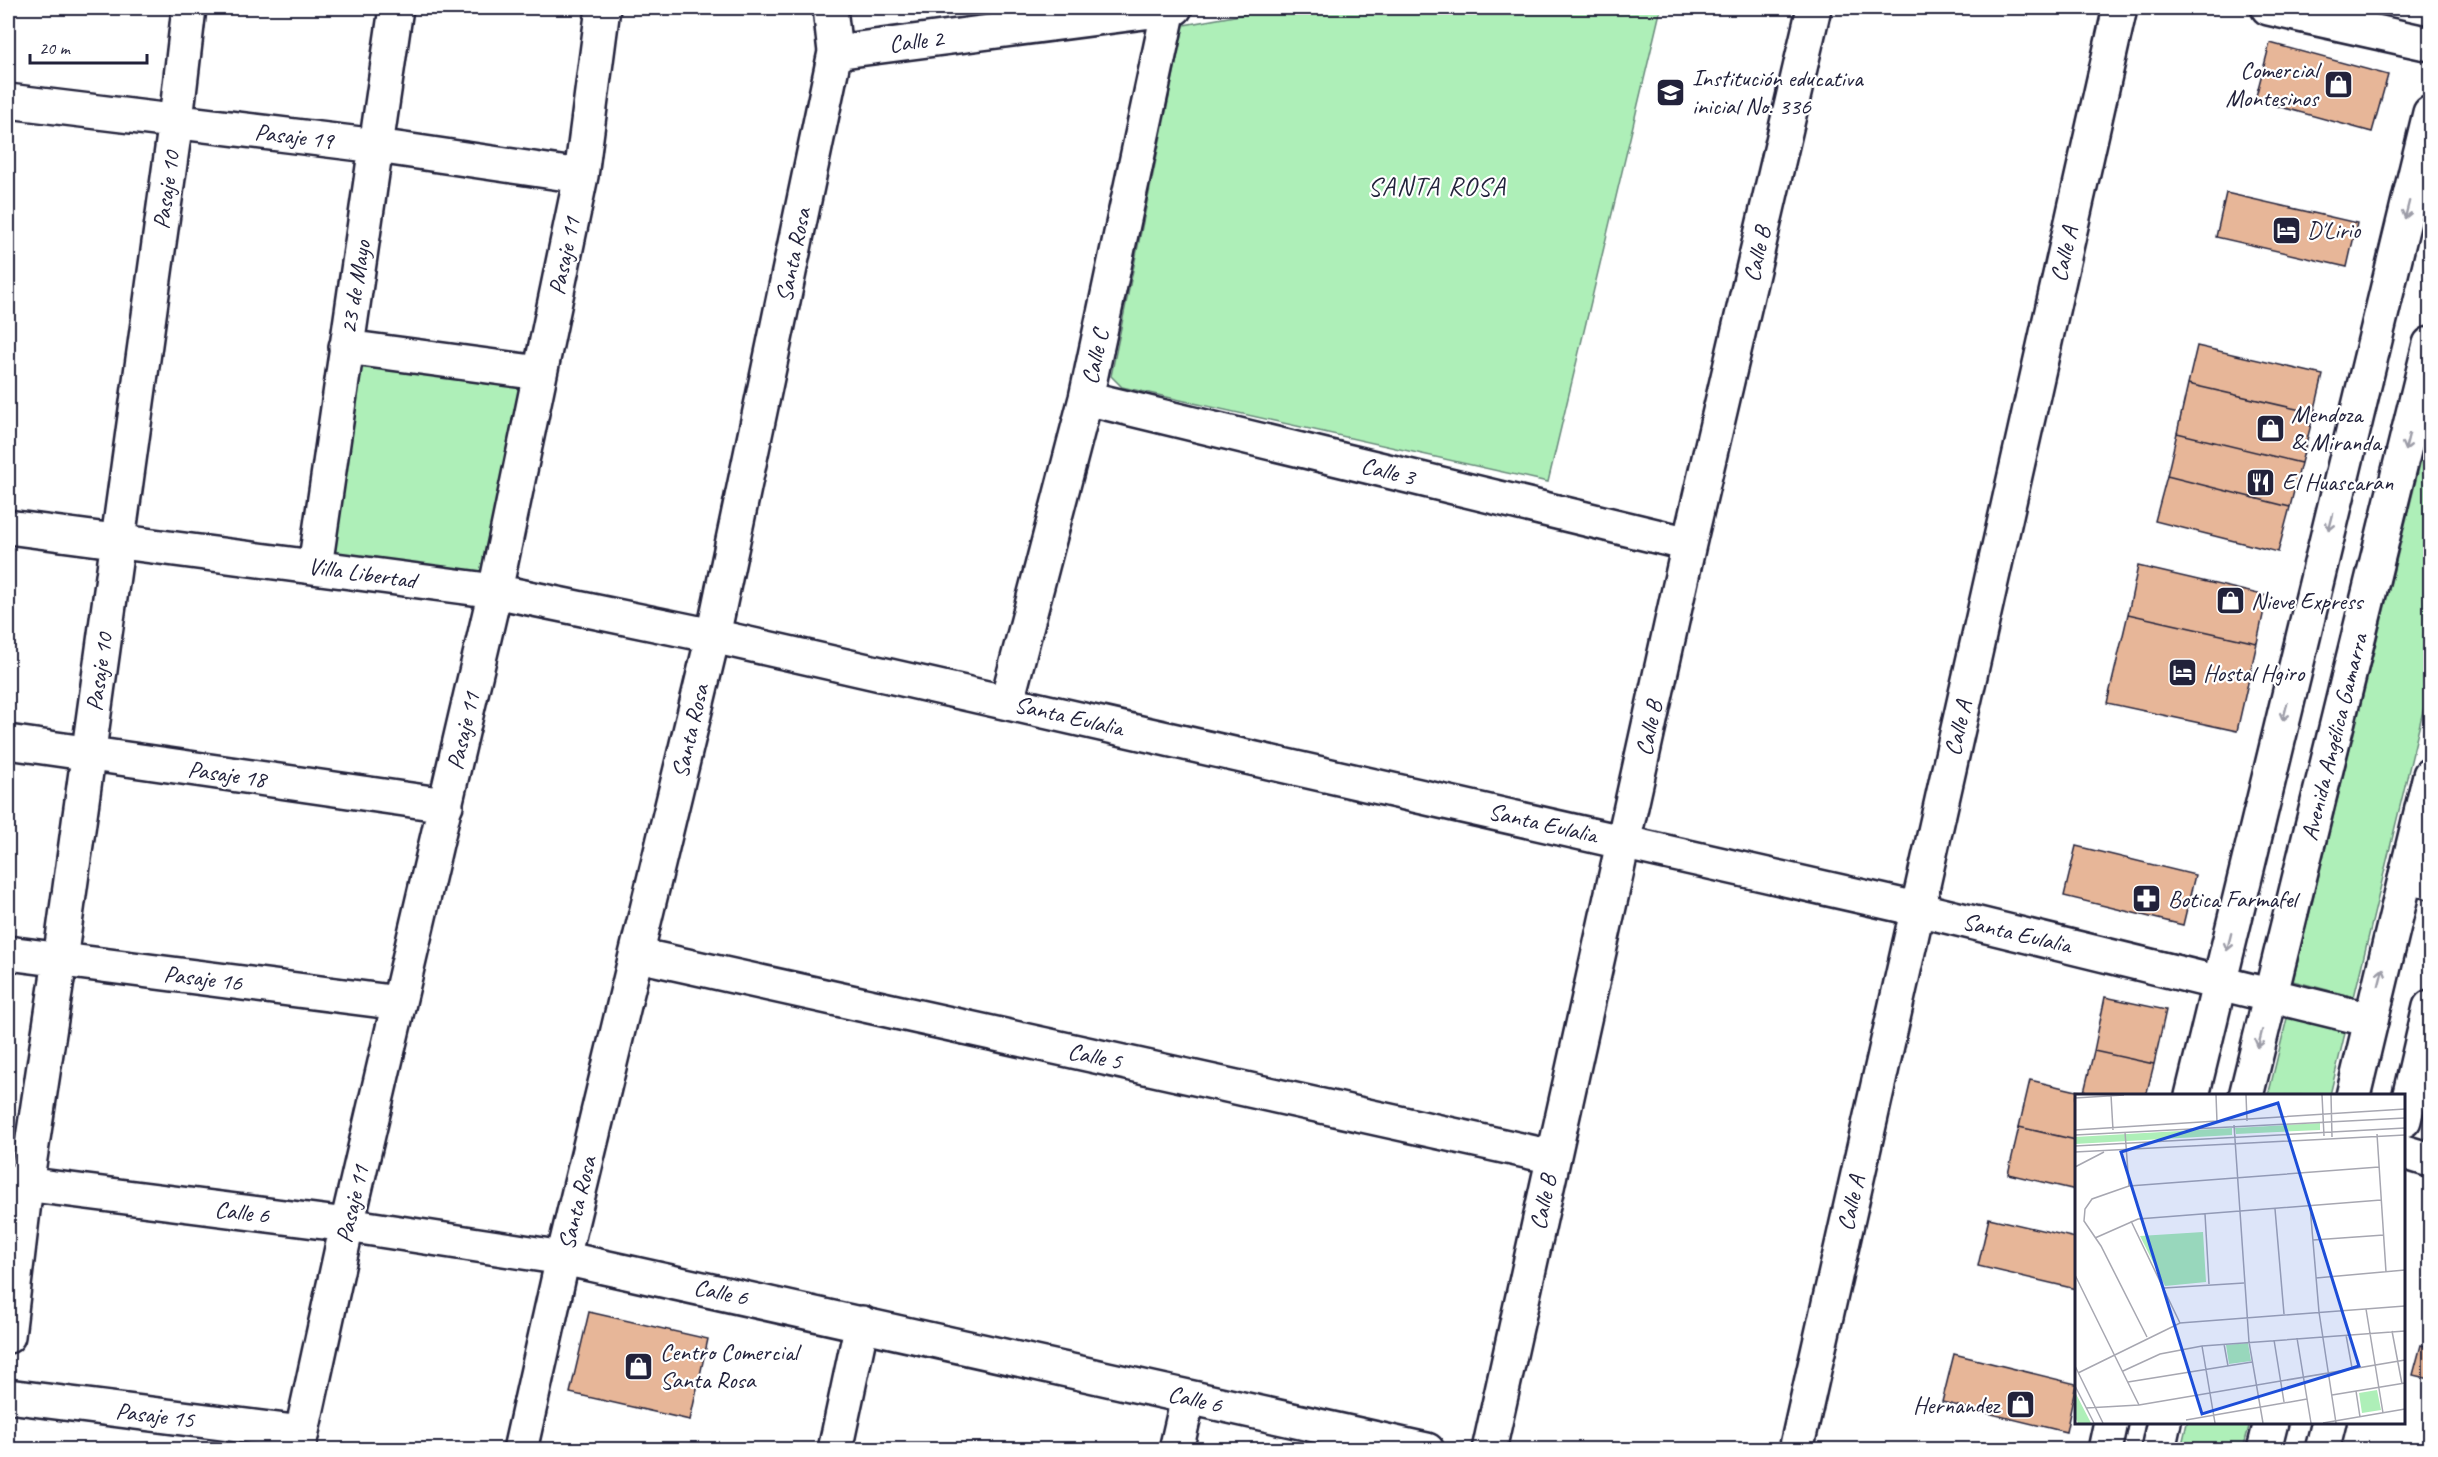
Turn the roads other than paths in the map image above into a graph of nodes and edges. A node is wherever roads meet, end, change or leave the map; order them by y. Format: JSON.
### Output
{"nodes":[{"id":1,"x":189,"y":8,"type":"edge"},
{"id":2,"x":396,"y":8,"type":"edge"},
{"id":3,"x":603,"y":8,"type":"edge"},
{"id":4,"x":830,"y":8,"type":"edge"},
{"id":5,"x":1172,"y":8,"type":"edge"},
{"id":6,"x":1814,"y":8,"type":"edge"},
{"id":7,"x":2120,"y":8,"type":"edge"},
{"id":8,"x":2268,"y":8,"type":"edge"},
{"id":9,"x":2430,"y":44,"type":"edge"},
{"id":10,"x":835,"y":52,"type":"junction"},
{"id":11,"x":8,"y":101,"type":"edge"},
{"id":12,"x":2430,"y":113,"type":"edge"},
{"id":13,"x":176,"y":120,"type":"junction"},
{"id":14,"x":377,"y":146,"type":"junction"},
{"id":15,"x":581,"y":176,"type":"junction"},
{"id":16,"x":2430,"y":344,"type":"edge"},
{"id":17,"x":346,"y":347,"type":"junction"},
{"id":18,"x":540,"y":373,"type":"junction"},
{"id":19,"x":1086,"y":398,"type":"junction"},
{"id":20,"x":8,"y":527,"type":"edge"},
{"id":21,"x":117,"y":541,"type":"junction"},
{"id":22,"x":1689,"y":544,"type":"junction"},
{"id":23,"x":315,"y":567,"type":"junction"},
{"id":24,"x":495,"y":591,"type":"junction"},
{"id":25,"x":713,"y":636,"type":"junction"},
{"id":26,"x":1007,"y":701,"type":"junction"},
{"id":27,"x":8,"y":742,"type":"edge"},
{"id":28,"x":88,"y":754,"type":"junction"},
{"id":29,"x":2430,"y":775,"type":"edge"},
{"id":30,"x":446,"y":805,"type":"junction"},
{"id":31,"x":1623,"y":841,"type":"junction"},
{"id":32,"x":2418,"y":878,"type":"edge"},
{"id":33,"x":1917,"y":909,"type":"junction"},
{"id":34,"x":8,"y":953,"type":"edge"},
{"id":35,"x":638,"y":955,"type":"junction"},
{"id":36,"x":60,"y":960,"type":"junction"},
{"id":37,"x":2220,"y":982,"type":"junction"},
{"id":38,"x":2271,"y":995,"type":"junction"},
{"id":39,"x":399,"y":1003,"type":"junction"},
{"id":40,"x":2430,"y":1006,"type":"edge"},
{"id":41,"x":2371,"y":1020,"type":"junction"},
{"id":42,"x":2192,"y":1094,"type":"edge"},
{"id":43,"x":2246,"y":1094,"type":"edge"},
{"id":44,"x":2353,"y":1094,"type":"edge"},
{"id":45,"x":2405,"y":1112,"type":"edge"},
{"id":46,"x":2405,"y":1153,"type":"edge"},
{"id":47,"x":1553,"y":1157,"type":"junction"},
{"id":48,"x":2430,"y":1160,"type":"edge"},
{"id":49,"x":17,"y":1183,"type":"edge"},
{"id":50,"x":347,"y":1225,"type":"junction"},
{"id":51,"x":563,"y":1258,"type":"junction"},
{"id":52,"x":862,"y":1323,"type":"junction"},
{"id":53,"x":8,"y":1336,"type":"edge"},
{"id":54,"x":8,"y":1396,"type":"edge"},
{"id":55,"x":1188,"y":1398,"type":"junction"},
{"id":56,"x":2111,"y":1424,"type":"edge"},
{"id":57,"x":2164,"y":1424,"type":"edge"},
{"id":58,"x":2270,"y":1424,"type":"edge"},
{"id":59,"x":2328,"y":1424,"type":"edge"},
{"id":60,"x":300,"y":1442,"type":"edge"},
{"id":61,"x":520,"y":1449,"type":"edge"},
{"id":62,"x":835,"y":1449,"type":"edge"},
{"id":63,"x":1176,"y":1449,"type":"edge"},
{"id":64,"x":1427,"y":1449,"type":"edge"},
{"id":65,"x":1489,"y":1449,"type":"edge"},
{"id":66,"x":1796,"y":1449,"type":"edge"},
{"id":67,"x":2105,"y":1449,"type":"edge"},
{"id":68,"x":2158,"y":1449,"type":"edge"},
{"id":69,"x":2264,"y":1449,"type":"edge"},
{"id":70,"x":2322,"y":1449,"type":"edge"}],
"edges":[{"from":1,"to":13,"type":"street","name":"Pasaje 10"},
{"from":2,"to":14,"type":"street","name":"23 de Mayo"},
{"from":3,"to":15,"type":"street","name":"Pasaje 11"},
{"from":4,"to":10,"type":"street","name":"Santa Rosa"},
{"from":5,"to":10,"type":"street","name":"Calle 2"},
{"from":5,"to":19,"type":"street","name":"Calle C"},
{"from":6,"to":22,"type":"street","name":"Calle B"},
{"from":7,"to":33,"type":"street","name":"Calle A"},
{"from":8,"to":9,"type":"street"},
{"from":10,"to":25,"type":"street","name":"Santa Rosa"},
{"from":11,"to":13,"type":"street","name":"Pasaje 19"},
{"from":12,"to":37,"type":"street","one_way":true},
{"from":13,"to":14,"type":"street","name":"Pasaje 19"},
{"from":13,"to":21,"type":"street","name":"Pasaje 10"},
{"from":14,"to":15,"type":"street","name":"Pasaje 19"},
{"from":14,"to":17,"type":"street","name":"23 de Mayo"},
{"from":15,"to":18,"type":"street","name":"Pasaje 11"},
{"from":16,"to":38,"type":"street","name":"Avenida Angélica Gamarra","one_way":true},
{"from":17,"to":18,"type":"street"},
{"from":17,"to":23,"type":"street","name":"23 de Mayo"},
{"from":18,"to":24,"type":"street","name":"Pasaje 11"},
{"from":19,"to":22,"type":"street","name":"Calle 3"},
{"from":19,"to":26,"type":"street","name":"Calle C"},
{"from":20,"to":21,"type":"street","name":"Villa Libertad"},
{"from":21,"to":23,"type":"street","name":"Villa Libertad"},
{"from":21,"to":28,"type":"street","name":"Pasaje 10"},
{"from":22,"to":31,"type":"street","name":"Calle B"},
{"from":23,"to":24,"type":"street","name":"Villa Libertad"},
{"from":24,"to":25,"type":"street","name":"Villa Libertad"},
{"from":24,"to":30,"type":"street","name":"Pasaje 11"},
{"from":25,"to":26,"type":"street","name":"Santa Eulalia"},
{"from":25,"to":35,"type":"street","name":"Santa Rosa"},
{"from":26,"to":31,"type":"street","name":"Santa Eulalia"},
{"from":27,"to":28,"type":"street","name":"Pasaje 18"},
{"from":28,"to":30,"type":"street","name":"Pasaje 18"},
{"from":28,"to":36,"type":"street","name":"Pasaje 10"},
{"from":29,"to":32,"type":"street"},
{"from":30,"to":39,"type":"street","name":"Pasaje 11"},
{"from":31,"to":33,"type":"street","name":"Santa Eulalia"},
{"from":31,"to":47,"type":"street","name":"Calle B"},
{"from":41,"to":32,"type":"street","one_way":true},
{"from":33,"to":37,"type":"street","name":"Santa Eulalia"},
{"from":33,"to":66,"type":"street","name":"Calle A"},
{"from":34,"to":36,"type":"street","name":"Pasaje 16"},
{"from":35,"to":47,"type":"street","name":"Calle 5"},
{"from":35,"to":51,"type":"street","name":"Santa Rosa"},
{"from":36,"to":39,"type":"street","name":"Pasaje 16"},
{"from":36,"to":49,"type":"street","name":"Pasaje 10"},
{"from":37,"to":38,"type":"street","name":"Santa Eulalia"},
{"from":37,"to":42,"type":"street"},
{"from":38,"to":41,"type":"street","name":"Santa Eulalia"},
{"from":38,"to":43,"type":"street","name":"Avenida Angélica Gamarra","one_way":true},
{"from":39,"to":50,"type":"street","name":"Pasaje 11"},
{"from":40,"to":45,"type":"street"},
{"from":41,"to":44,"type":"street"},
{"from":46,"to":48,"type":"street"},
{"from":47,"to":65,"type":"street","name":"Calle B"},
{"from":49,"to":50,"type":"street","name":"Calle 6"},
{"from":49,"to":53,"type":"street","name":"Pasaje 10"},
{"from":50,"to":51,"type":"street","name":"Calle 6"},
{"from":50,"to":60,"type":"street","name":"Pasaje 11"},
{"from":51,"to":52,"type":"street","name":"Calle 6"},
{"from":51,"to":61,"type":"street","name":"Santa Rosa"},
{"from":52,"to":55,"type":"street","name":"Calle 6"},
{"from":52,"to":62,"type":"street"},
{"from":54,"to":60,"type":"street","name":"Pasaje 15"},
{"from":55,"to":63,"type":"street"},
{"from":55,"to":64,"type":"street","name":"Calle 6"},
{"from":56,"to":67,"type":"street"},
{"from":57,"to":68,"type":"street"},
{"from":58,"to":69,"type":"street"},
{"from":59,"to":70,"type":"street"}]}
